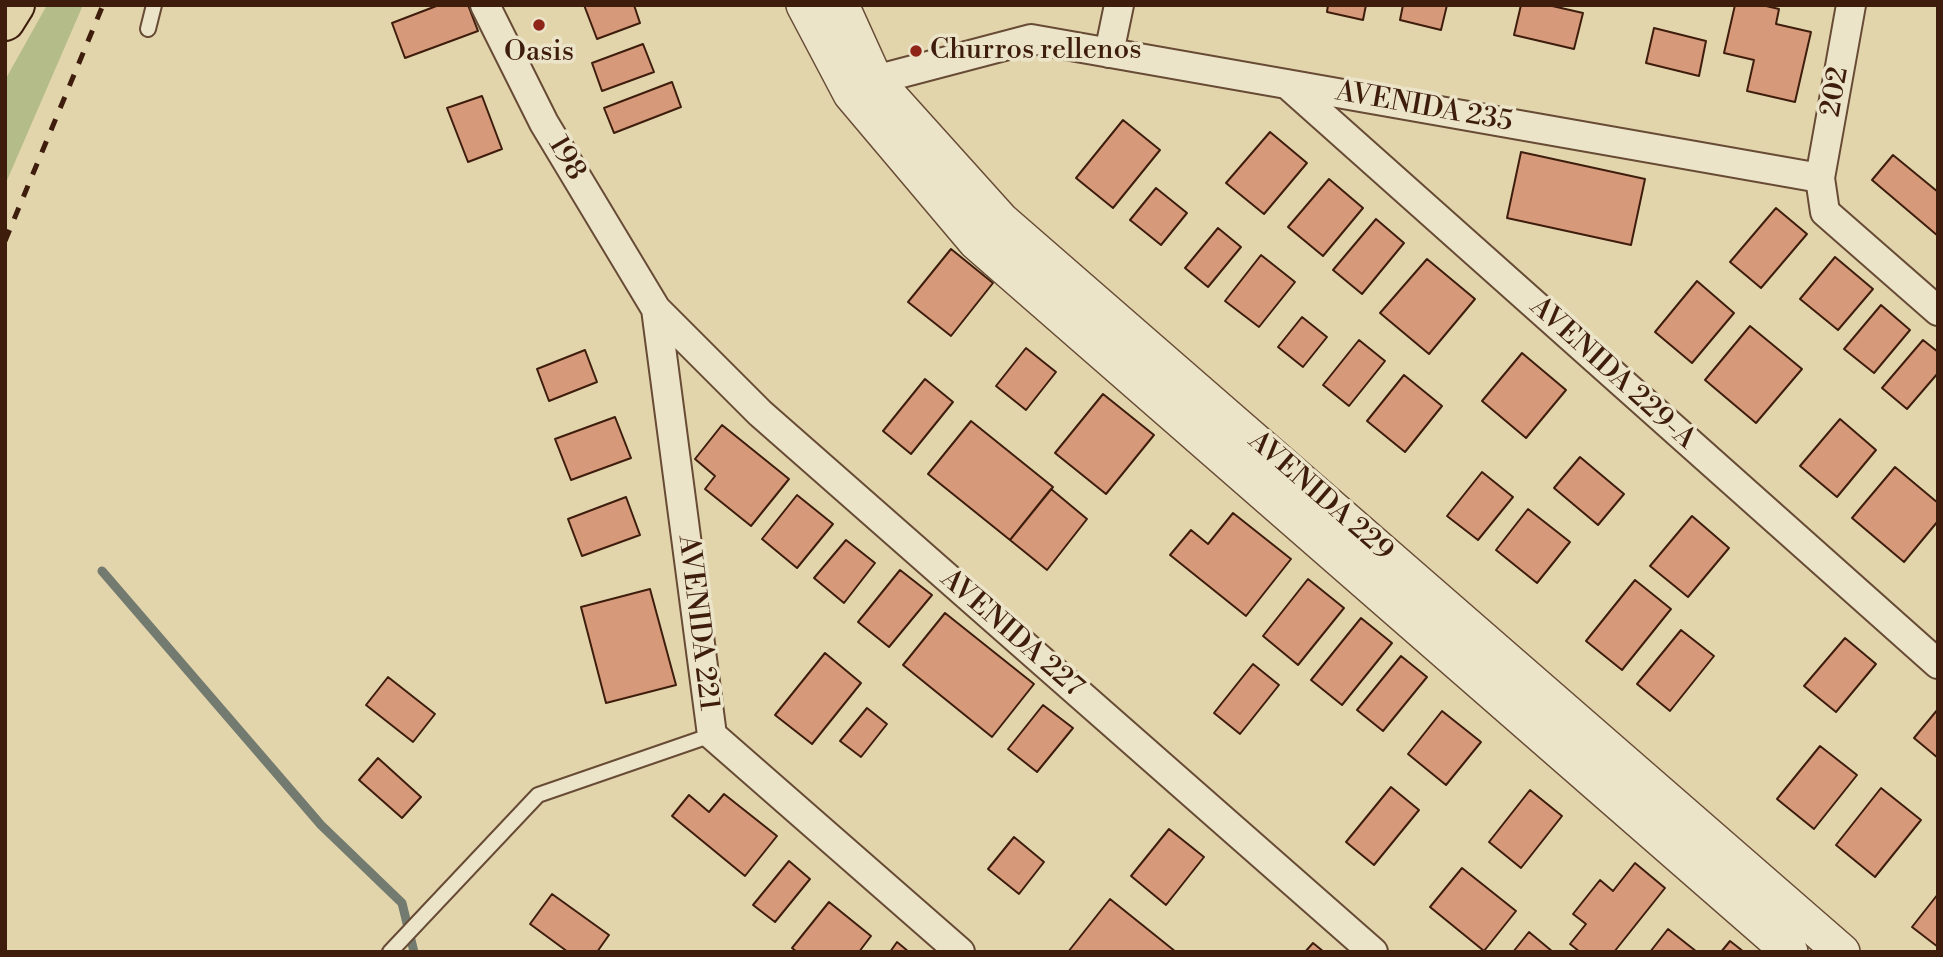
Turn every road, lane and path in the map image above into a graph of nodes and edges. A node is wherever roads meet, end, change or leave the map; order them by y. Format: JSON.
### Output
{"nodes":[{"id":1,"x":15,"y":5,"type":"edge"},
{"id":2,"x":154,"y":5,"type":"edge"},
{"id":3,"x":485,"y":5,"type":"edge"},
{"id":4,"x":804,"y":5,"type":"edge"},
{"id":5,"x":841,"y":5,"type":"edge"},
{"id":6,"x":1119,"y":5,"type":"edge"},
{"id":7,"x":1844,"y":8,"type":"edge"},
{"id":8,"x":5,"y":21,"type":"edge"},
{"id":9,"x":148,"y":29,"type":"dead end"},
{"id":10,"x":1110,"y":53,"type":"junction"},
{"id":11,"x":1287,"y":84,"type":"junction"},
{"id":12,"x":863,"y":87,"type":"junction"},
{"id":13,"x":1820,"y":178,"type":"junction"},
{"id":14,"x":656,"y":309,"type":"junction"},
{"id":15,"x":1938,"y":311,"type":"edge"},
{"id":16,"x":1938,"y":664,"type":"edge"},
{"id":17,"x":712,"y":735,"type":"junction"},
{"id":18,"x":390,"y":952,"type":"edge"},
{"id":19,"x":960,"y":952,"type":"edge"},
{"id":20,"x":1373,"y":952,"type":"edge"},
{"id":21,"x":1790,"y":952,"type":"edge"},
{"id":22,"x":1842,"y":952,"type":"edge"}],
"edges":[{"from":1,"to":8,"type":"highway"},
{"from":2,"to":9,"type":"lane"},
{"from":3,"to":14,"type":"street","name":"198"},
{"from":4,"to":12,"type":"street","name":"AVENIDA 229"},
{"from":5,"to":12,"type":"street","name":"AVENIDA 229"},
{"from":6,"to":10,"type":"street"},
{"from":7,"to":13,"type":"street","name":"202"},
{"from":10,"to":11,"type":"street","name":"AVENIDA 235"},
{"from":10,"to":12,"type":"street","name":"AVENIDA 235"},
{"from":11,"to":13,"type":"street","name":"AVENIDA 235"},
{"from":11,"to":16,"type":"street","name":"AVENIDA 229-A"},
{"from":12,"to":21,"type":"street","name":"AVENIDA 229"},
{"from":12,"to":22,"type":"street","name":"AVENIDA 229"},
{"from":13,"to":15,"type":"street"},
{"from":14,"to":17,"type":"street","name":"AVENIDA 221"},
{"from":14,"to":20,"type":"street","name":"AVENIDA 227"},
{"from":17,"to":18,"type":"lane"},
{"from":17,"to":19,"type":"street","name":"AVENIDA 221"}]}
